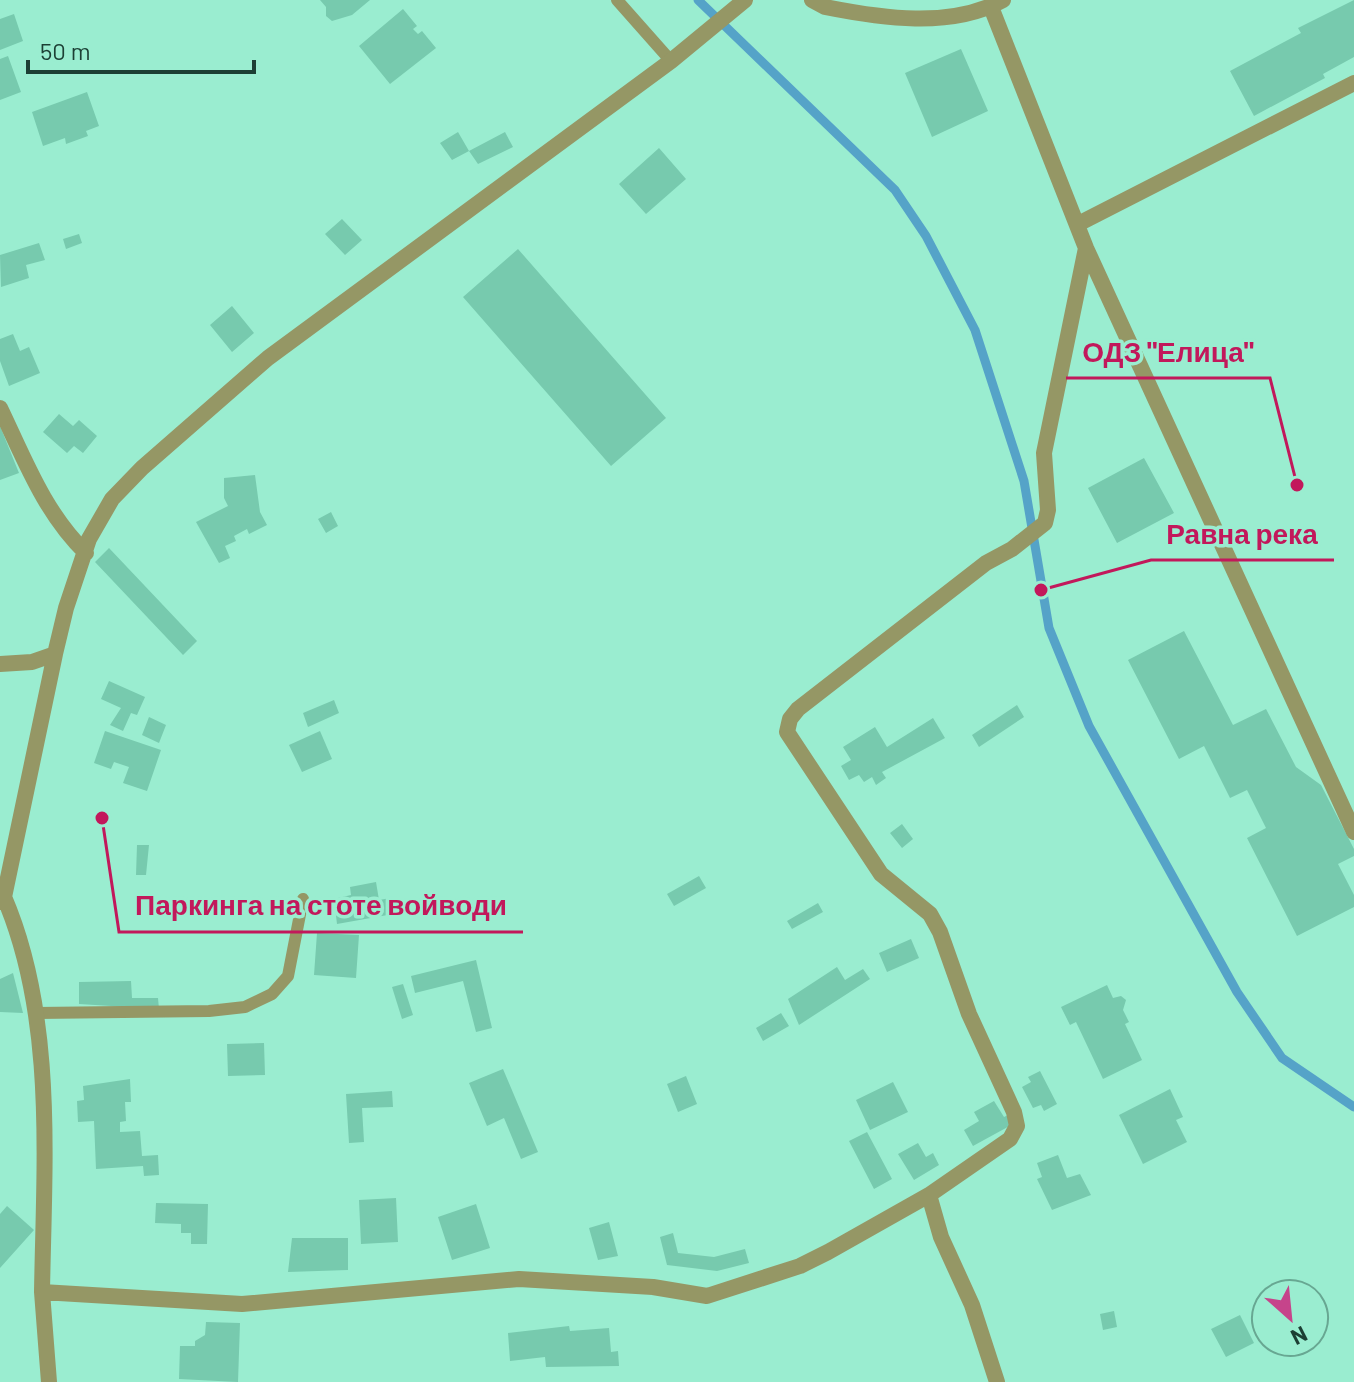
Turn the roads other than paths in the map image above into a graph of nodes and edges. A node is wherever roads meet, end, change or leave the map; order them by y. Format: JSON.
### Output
{"nodes":[{"id":1,"x":617,"y":0,"type":"edge"},
{"id":2,"x":745,"y":0,"type":"edge"},
{"id":3,"x":812,"y":0,"type":"edge"},
{"id":4,"x":997,"y":3,"type":"edge"},
{"id":5,"x":671,"y":61,"type":"junction"},
{"id":6,"x":1354,"y":83,"type":"edge"},
{"id":7,"x":1078,"y":224,"type":"junction"},
{"id":8,"x":1086,"y":248,"type":"junction"},
{"id":9,"x":0,"y":408,"type":"edge"},
{"id":10,"x":86,"y":553,"type":"junction"},
{"id":11,"x":55,"y":654,"type":"junction"},
{"id":12,"x":0,"y":664,"type":"edge"},
{"id":13,"x":1354,"y":832,"type":"edge"},
{"id":14,"x":303,"y":899,"type":"dead end"},
{"id":15,"x":2,"y":900,"type":"edge"},
{"id":16,"x":36,"y":1013,"type":"junction"},
{"id":17,"x":929,"y":1195,"type":"junction"},
{"id":18,"x":42,"y":1292,"type":"junction"},
{"id":19,"x":49,"y":1382,"type":"edge"},
{"id":20,"x":997,"y":1382,"type":"edge"}],
"edges":[{"from":1,"to":5,"type":"lane"},
{"from":2,"to":5,"type":"street"},
{"from":3,"to":4,"type":"street"},
{"from":4,"to":7,"type":"street"},
{"from":5,"to":10,"type":"street"},
{"from":6,"to":7,"type":"street"},
{"from":7,"to":8,"type":"street"},
{"from":8,"to":13,"type":"street"},
{"from":8,"to":17,"type":"street"},
{"from":9,"to":10,"type":"street"},
{"from":10,"to":11,"type":"street"},
{"from":11,"to":12,"type":"street"},
{"from":11,"to":15,"type":"street"},
{"from":14,"to":16,"type":"lane"},
{"from":15,"to":16,"type":"street"},
{"from":16,"to":18,"type":"street"},
{"from":17,"to":18,"type":"street"},
{"from":17,"to":20,"type":"street"},
{"from":18,"to":19,"type":"street"}]}
